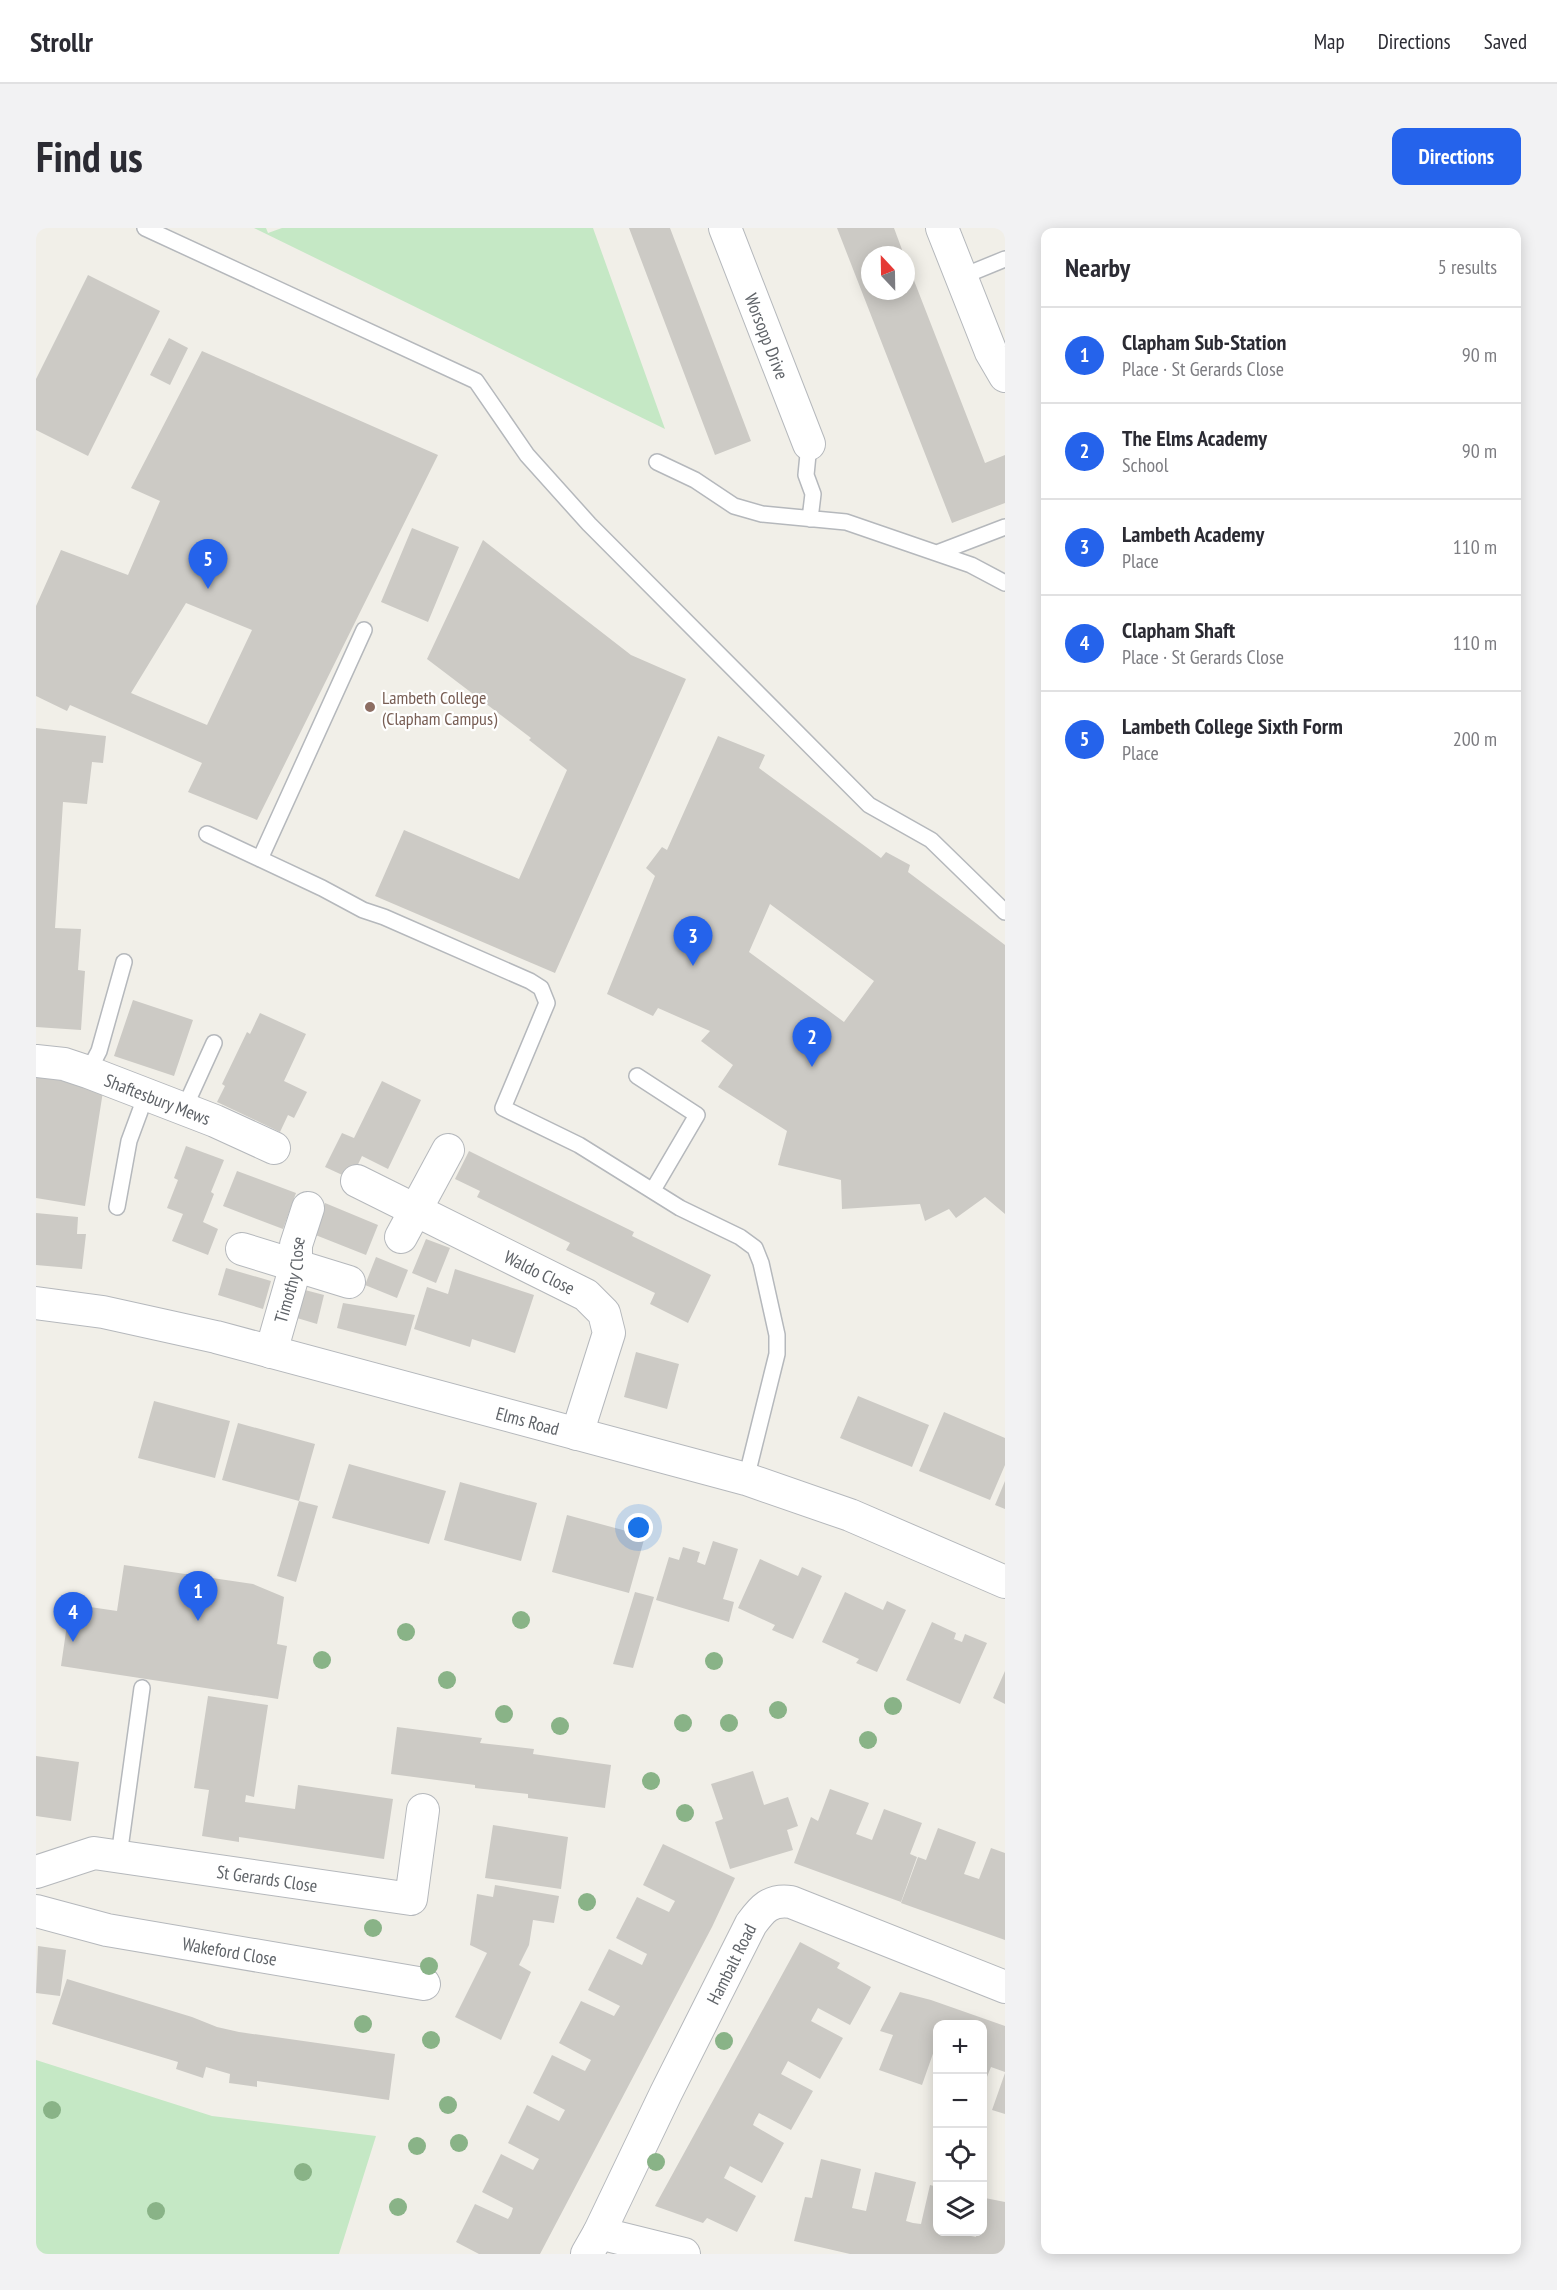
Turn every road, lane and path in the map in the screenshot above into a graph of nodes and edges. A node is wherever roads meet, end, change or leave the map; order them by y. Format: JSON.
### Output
{"nodes":[{"id":1,"x":145,"y":228,"type":"edge"},
{"id":2,"x":725,"y":228,"type":"edge"},
{"id":3,"x":942,"y":228,"type":"edge"},
{"id":4,"x":1005,"y":259,"type":"edge"},
{"id":5,"x":962,"y":277,"type":"junction"},
{"id":6,"x":1005,"y":376,"type":"edge"},
{"id":7,"x":809,"y":444,"type":"joint"},
{"id":8,"x":657,"y":462,"type":"dead end"},
{"id":9,"x":810,"y":519,"type":"junction"},
{"id":10,"x":1005,"y":527,"type":"edge"},
{"id":11,"x":937,"y":553,"type":"junction"},
{"id":12,"x":1005,"y":583,"type":"edge"},
{"id":13,"x":364,"y":630,"type":"dead end"},
{"id":14,"x":207,"y":834,"type":"dead end"},
{"id":15,"x":260,"y":859,"type":"junction"},
{"id":16,"x":1005,"y":912,"type":"edge"},
{"id":17,"x":124,"y":962,"type":"dead end"},
{"id":18,"x":213,"y":1043,"type":"dead end"},
{"id":19,"x":36,"y":1061,"type":"edge"},
{"id":20,"x":88,"y":1072,"type":"junction"},
{"id":21,"x":637,"y":1076,"type":"dead end"},
{"id":22,"x":146,"y":1095,"type":"junction"},
{"id":23,"x":184,"y":1109,"type":"junction"},
{"id":24,"x":274,"y":1148,"type":"dead end"},
{"id":25,"x":448,"y":1150,"type":"dead end"},
{"id":26,"x":357,"y":1181,"type":"dead end"},
{"id":27,"x":654,"y":1190,"type":"junction"},
{"id":28,"x":117,"y":1207,"type":"dead end"},
{"id":29,"x":308,"y":1208,"type":"dead end"},
{"id":30,"x":408,"y":1224,"type":"junction"},
{"id":31,"x":242,"y":1249,"type":"dead end"},
{"id":32,"x":296,"y":1265,"type":"junction"},
{"id":33,"x":349,"y":1282,"type":"dead end"},
{"id":34,"x":36,"y":1303,"type":"edge"},
{"id":35,"x":271,"y":1352,"type":"junction"},
{"id":36,"x":577,"y":1434,"type":"junction"},
{"id":37,"x":747,"y":1479,"type":"junction"},
{"id":38,"x":1005,"y":1582,"type":"edge"},
{"id":39,"x":142,"y":1688,"type":"dead end"},
{"id":40,"x":423,"y":1810,"type":"dead end"},
{"id":41,"x":119,"y":1857,"type":"junction"},
{"id":42,"x":36,"y":1872,"type":"edge"},
{"id":43,"x":36,"y":1911,"type":"edge"},
{"id":44,"x":424,"y":1984,"type":"dead end"},
{"id":45,"x":1005,"y":1987,"type":"edge"},
{"id":46,"x":593,"y":2244,"type":"edge"},
{"id":47,"x":684,"y":2254,"type":"edge"}],
"edges":[{"from":1,"to":16,"type":"lane"},
{"from":2,"to":7,"type":"street","name":"Worsopp Drive"},
{"from":3,"to":5,"type":"street"},
{"from":4,"to":5,"type":"lane"},
{"from":5,"to":6,"type":"street"},
{"from":7,"to":9,"type":"lane"},
{"from":8,"to":9,"type":"lane"},
{"from":9,"to":11,"type":"lane"},
{"from":10,"to":11,"type":"lane"},
{"from":11,"to":12,"type":"lane"},
{"from":13,"to":15,"type":"lane"},
{"from":14,"to":15,"type":"lane"},
{"from":15,"to":27,"type":"lane"},
{"from":17,"to":20,"type":"lane"},
{"from":18,"to":23,"type":"lane"},
{"from":19,"to":20,"type":"street","name":"Shaftesbury Mews"},
{"from":20,"to":22,"type":"street","name":"Shaftesbury Mews"},
{"from":21,"to":27,"type":"lane"},
{"from":22,"to":23,"type":"street","name":"Shaftesbury Mews"},
{"from":22,"to":28,"type":"lane"},
{"from":23,"to":24,"type":"street","name":"Shaftesbury Mews"},
{"from":25,"to":30,"type":"street"},
{"from":26,"to":30,"type":"street","name":"Waldo Close"},
{"from":27,"to":37,"type":"lane"},
{"from":29,"to":32,"type":"street","name":"Timothy Close"},
{"from":30,"to":36,"type":"street","name":"Waldo Close"},
{"from":31,"to":32,"type":"street"},
{"from":32,"to":33,"type":"street"},
{"from":32,"to":35,"type":"street","name":"Timothy Close"},
{"from":34,"to":35,"type":"street","name":"Elms Road"},
{"from":35,"to":36,"type":"street","name":"Elms Road"},
{"from":36,"to":37,"type":"street","name":"Elms Road"},
{"from":37,"to":38,"type":"street","name":"Elms Road"},
{"from":39,"to":41,"type":"lane"},
{"from":40,"to":41,"type":"street","name":"St Gerards Close"},
{"from":41,"to":42,"type":"street","name":"St Gerards Close"},
{"from":43,"to":44,"type":"street","name":"Wakeford Close"},
{"from":45,"to":46,"type":"street","name":"Hambalt Road"},
{"from":46,"to":47,"type":"street"}]}
